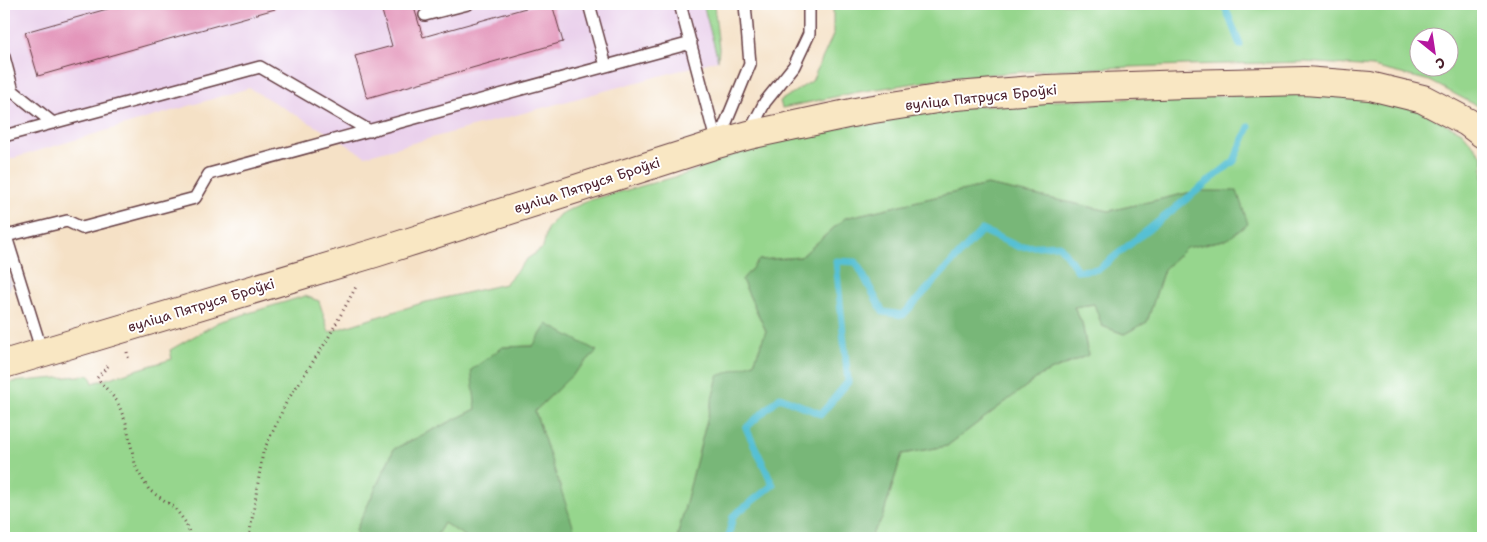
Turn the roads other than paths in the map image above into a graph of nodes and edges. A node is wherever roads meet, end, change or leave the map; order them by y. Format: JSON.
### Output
{"nodes":[{"id":1,"x":468,"y":4,"type":"edge"},
{"id":2,"x":589,"y":4,"type":"edge"},
{"id":3,"x":680,"y":4,"type":"edge"},
{"id":4,"x":745,"y":4,"type":"edge"},
{"id":5,"x":809,"y":4,"type":"edge"},
{"id":6,"x":425,"y":15,"type":"dead end"},
{"id":7,"x":691,"y":44,"type":"junction"},
{"id":8,"x":4,"y":57,"type":"edge"},
{"id":9,"x":606,"y":66,"type":"junction"},
{"id":10,"x":54,"y":123,"type":"junction"},
{"id":11,"x":370,"y":130,"type":"junction"},
{"id":12,"x":1483,"y":134,"type":"edge"},
{"id":13,"x":749,"y":135,"type":"junction"},
{"id":14,"x":4,"y":136,"type":"edge"},
{"id":15,"x":717,"y":144,"type":"junction"},
{"id":16,"x":5,"y":233,"type":"edge"},
{"id":17,"x":42,"y":353,"type":"junction"},
{"id":18,"x":4,"y":364,"type":"edge"}],
"edges":[{"from":1,"to":6,"type":"lane"},
{"from":2,"to":9,"type":"lane"},
{"from":3,"to":7,"type":"lane"},
{"from":4,"to":15,"type":"lane"},
{"from":5,"to":13,"type":"lane"},
{"from":7,"to":9,"type":"lane"},
{"from":7,"to":15,"type":"lane"},
{"from":8,"to":10,"type":"lane"},
{"from":9,"to":11,"type":"lane"},
{"from":10,"to":11,"type":"lane"},
{"from":10,"to":14,"type":"lane"},
{"from":11,"to":16,"type":"lane"},
{"from":12,"to":13,"type":"main road","name":"вуліца Пятруся Броўкі"},
{"from":13,"to":15,"type":"main road","name":"вуліца Пятруся Броўкі"},
{"from":15,"to":17,"type":"main road","name":"вуліца Пятруся Броўкі"},
{"from":16,"to":17,"type":"lane"},
{"from":17,"to":18,"type":"main road","name":"вуліца Пятруся Броўкі"}]}
